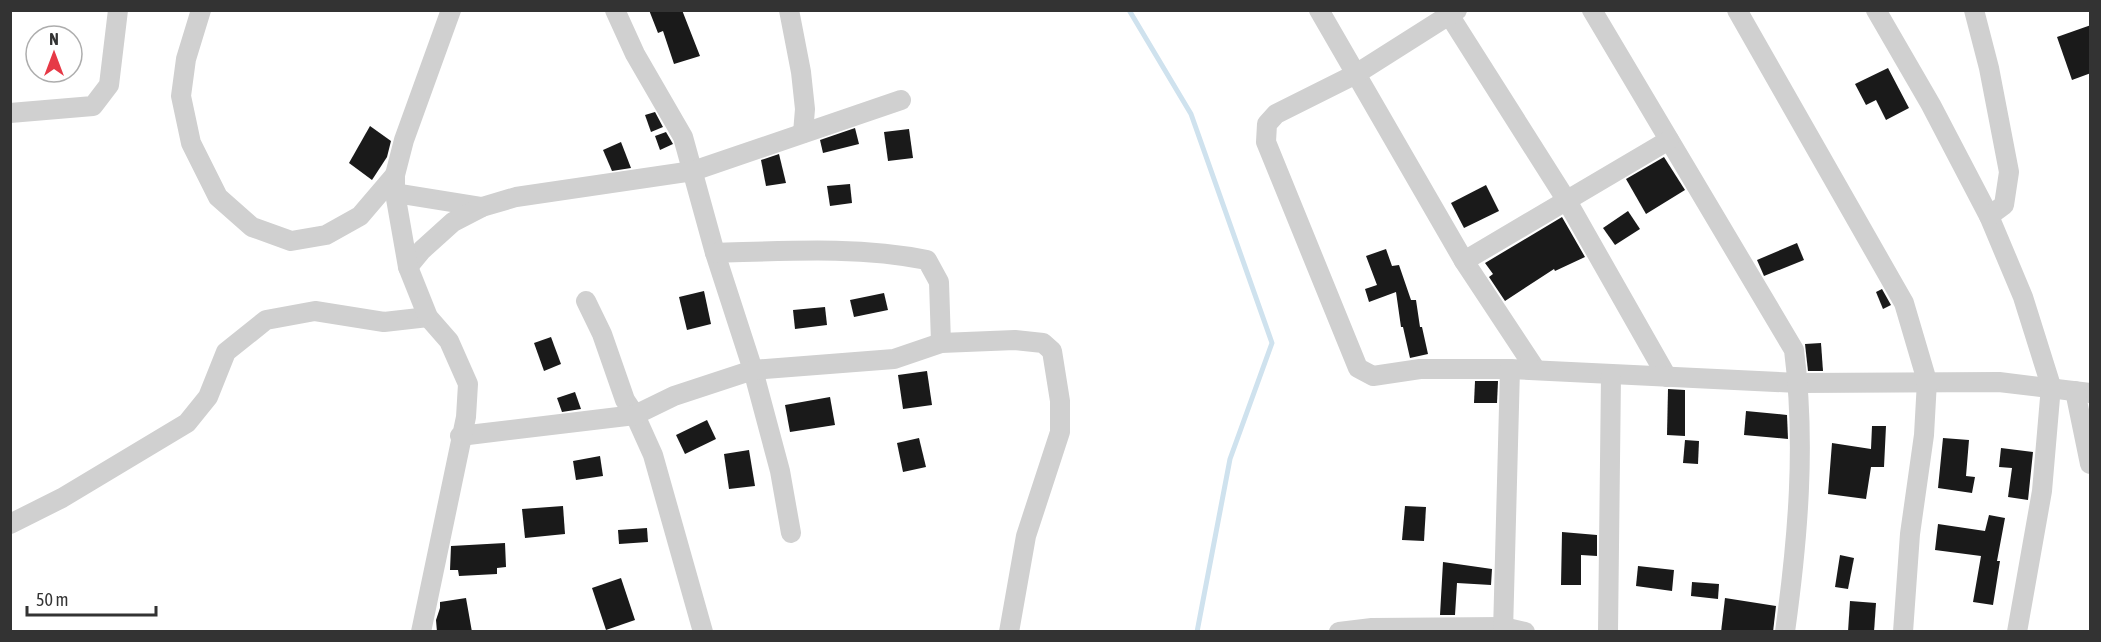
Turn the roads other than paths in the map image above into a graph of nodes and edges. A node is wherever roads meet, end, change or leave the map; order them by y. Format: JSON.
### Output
{"nodes":[{"id":1,"x":118,"y":10,"type":"edge"},
{"id":2,"x":201,"y":10,"type":"edge"},
{"id":3,"x":451,"y":10,"type":"edge"},
{"id":4,"x":615,"y":10,"type":"edge"},
{"id":5,"x":789,"y":10,"type":"edge"},
{"id":6,"x":1319,"y":10,"type":"edge"},
{"id":7,"x":1592,"y":10,"type":"edge"},
{"id":8,"x":1737,"y":10,"type":"edge"},
{"id":9,"x":1876,"y":10,"type":"edge"},
{"id":10,"x":1974,"y":10,"type":"edge"},
{"id":11,"x":1451,"y":12,"type":"edge"},
{"id":12,"x":1356,"y":74,"type":"junction"},
{"id":13,"x":901,"y":100,"type":"dead end"},
{"id":14,"x":10,"y":113,"type":"edge"},
{"id":15,"x":803,"y":133,"type":"junction"},
{"id":16,"x":1669,"y":140,"type":"junction"},
{"id":17,"x":693,"y":171,"type":"junction"},
{"id":18,"x":395,"y":184,"type":"junction"},
{"id":19,"x":1566,"y":201,"type":"junction"},
{"id":20,"x":482,"y":207,"type":"junction"},
{"id":21,"x":1989,"y":216,"type":"junction"},
{"id":22,"x":715,"y":253,"type":"junction"},
{"id":23,"x":1464,"y":261,"type":"junction"},
{"id":24,"x":408,"y":267,"type":"junction"},
{"id":25,"x":586,"y":301,"type":"dead end"},
{"id":26,"x":428,"y":317,"type":"junction"},
{"id":27,"x":941,"y":343,"type":"junction"},
{"id":28,"x":1510,"y":369,"type":"junction"},
{"id":29,"x":753,"y":370,"type":"junction"},
{"id":30,"x":1536,"y":370,"type":"junction"},
{"id":31,"x":1611,"y":375,"type":"junction"},
{"id":32,"x":1667,"y":377,"type":"junction"},
{"id":33,"x":1927,"y":381,"type":"junction"},
{"id":34,"x":1798,"y":383,"type":"junction"},
{"id":35,"x":2051,"y":386,"type":"junction"},
{"id":36,"x":2083,"y":392,"type":"edge"},
{"id":37,"x":635,"y":415,"type":"junction"},
{"id":38,"x":460,"y":436,"type":"junction"},
{"id":39,"x":2091,"y":464,"type":"edge"},
{"id":40,"x":10,"y":524,"type":"edge"},
{"id":41,"x":791,"y":533,"type":"dead end"},
{"id":42,"x":1503,"y":629,"type":"edge"},
{"id":43,"x":1372,"y":630,"type":"edge"},
{"id":44,"x":420,"y":632,"type":"edge"},
{"id":45,"x":703,"y":632,"type":"edge"},
{"id":46,"x":1009,"y":632,"type":"edge"},
{"id":47,"x":1339,"y":632,"type":"edge"},
{"id":48,"x":1525,"y":632,"type":"edge"},
{"id":49,"x":1608,"y":632,"type":"edge"},
{"id":50,"x":1785,"y":632,"type":"edge"},
{"id":51,"x":1903,"y":632,"type":"edge"},
{"id":52,"x":2017,"y":632,"type":"edge"}],
"edges":[{"from":1,"to":14,"type":"street"},
{"from":2,"to":18,"type":"street"},
{"from":3,"to":18,"type":"street"},
{"from":4,"to":17,"type":"street"},
{"from":5,"to":15,"type":"street"},
{"from":6,"to":12,"type":"street"},
{"from":7,"to":16,"type":"street"},
{"from":8,"to":33,"type":"street"},
{"from":9,"to":21,"type":"street"},
{"from":10,"to":21,"type":"street"},
{"from":11,"to":12,"type":"street"},
{"from":11,"to":19,"type":"street"},
{"from":12,"to":23,"type":"street"},
{"from":12,"to":28,"type":"street"},
{"from":13,"to":15,"type":"street"},
{"from":15,"to":17,"type":"street"},
{"from":16,"to":19,"type":"street"},
{"from":16,"to":34,"type":"street"},
{"from":17,"to":20,"type":"street"},
{"from":17,"to":22,"type":"street"},
{"from":18,"to":20,"type":"street"},
{"from":18,"to":24,"type":"street"},
{"from":19,"to":23,"type":"street"},
{"from":19,"to":32,"type":"street"},
{"from":20,"to":24,"type":"street"},
{"from":21,"to":35,"type":"street"},
{"from":22,"to":27,"type":"street"},
{"from":22,"to":29,"type":"street"},
{"from":23,"to":30,"type":"street"},
{"from":24,"to":26,"type":"street"},
{"from":25,"to":37,"type":"street"},
{"from":26,"to":38,"type":"street"},
{"from":26,"to":40,"type":"street"},
{"from":27,"to":29,"type":"street"},
{"from":27,"to":46,"type":"street"},
{"from":28,"to":30,"type":"street"},
{"from":28,"to":42,"type":"street"},
{"from":29,"to":37,"type":"street"},
{"from":29,"to":41,"type":"street"},
{"from":30,"to":31,"type":"street"},
{"from":31,"to":32,"type":"street"},
{"from":31,"to":49,"type":"street"},
{"from":32,"to":34,"type":"street"},
{"from":33,"to":34,"type":"street"},
{"from":33,"to":35,"type":"street"},
{"from":33,"to":51,"type":"street"},
{"from":34,"to":50,"type":"street"},
{"from":35,"to":36,"type":"street"},
{"from":35,"to":52,"type":"street"},
{"from":36,"to":39,"type":"street"},
{"from":37,"to":38,"type":"street"},
{"from":37,"to":45,"type":"street"},
{"from":38,"to":44,"type":"street"},
{"from":42,"to":43,"type":"street"},
{"from":42,"to":48,"type":"street"},
{"from":43,"to":47,"type":"street"}]}
